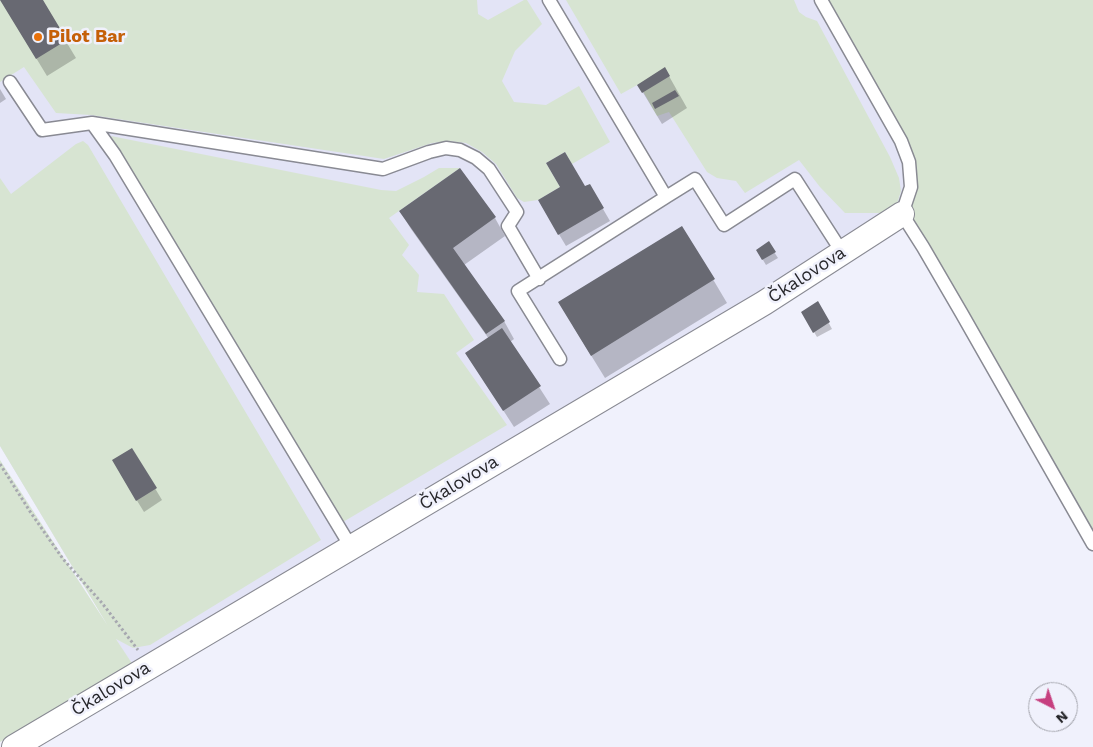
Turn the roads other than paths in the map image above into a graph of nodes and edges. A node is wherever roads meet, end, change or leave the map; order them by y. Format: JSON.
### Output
{"nodes":[{"id":1,"x":549,"y":0,"type":"edge"},
{"id":2,"x":821,"y":0,"type":"edge"},
{"id":3,"x":10,"y":82,"type":"dead end"},
{"id":4,"x":92,"y":123,"type":"junction"},
{"id":5,"x":666,"y":197,"type":"junction"},
{"id":6,"x":902,"y":214,"type":"junction"},
{"id":7,"x":842,"y":252,"type":"junction"},
{"id":8,"x":539,"y":279,"type":"junction"},
{"id":9,"x":560,"y":359,"type":"dead end"},
{"id":10,"x":1093,"y":544,"type":"edge"},
{"id":11,"x":351,"y":547,"type":"junction"},
{"id":12,"x":14,"y":747,"type":"edge"}],
"edges":[{"from":1,"to":5,"type":"lane"},
{"from":2,"to":6,"type":"lane"},
{"from":3,"to":4,"type":"lane"},
{"from":4,"to":8,"type":"lane"},
{"from":4,"to":11,"type":"lane"},
{"from":5,"to":7,"type":"lane"},
{"from":5,"to":8,"type":"lane"},
{"from":6,"to":7,"type":"street","name":"Čkalovova"},
{"from":6,"to":10,"type":"lane"},
{"from":7,"to":11,"type":"street","name":"Čkalovova"},
{"from":8,"to":9,"type":"lane"},
{"from":11,"to":12,"type":"street","name":"Čkalovova"}]}
